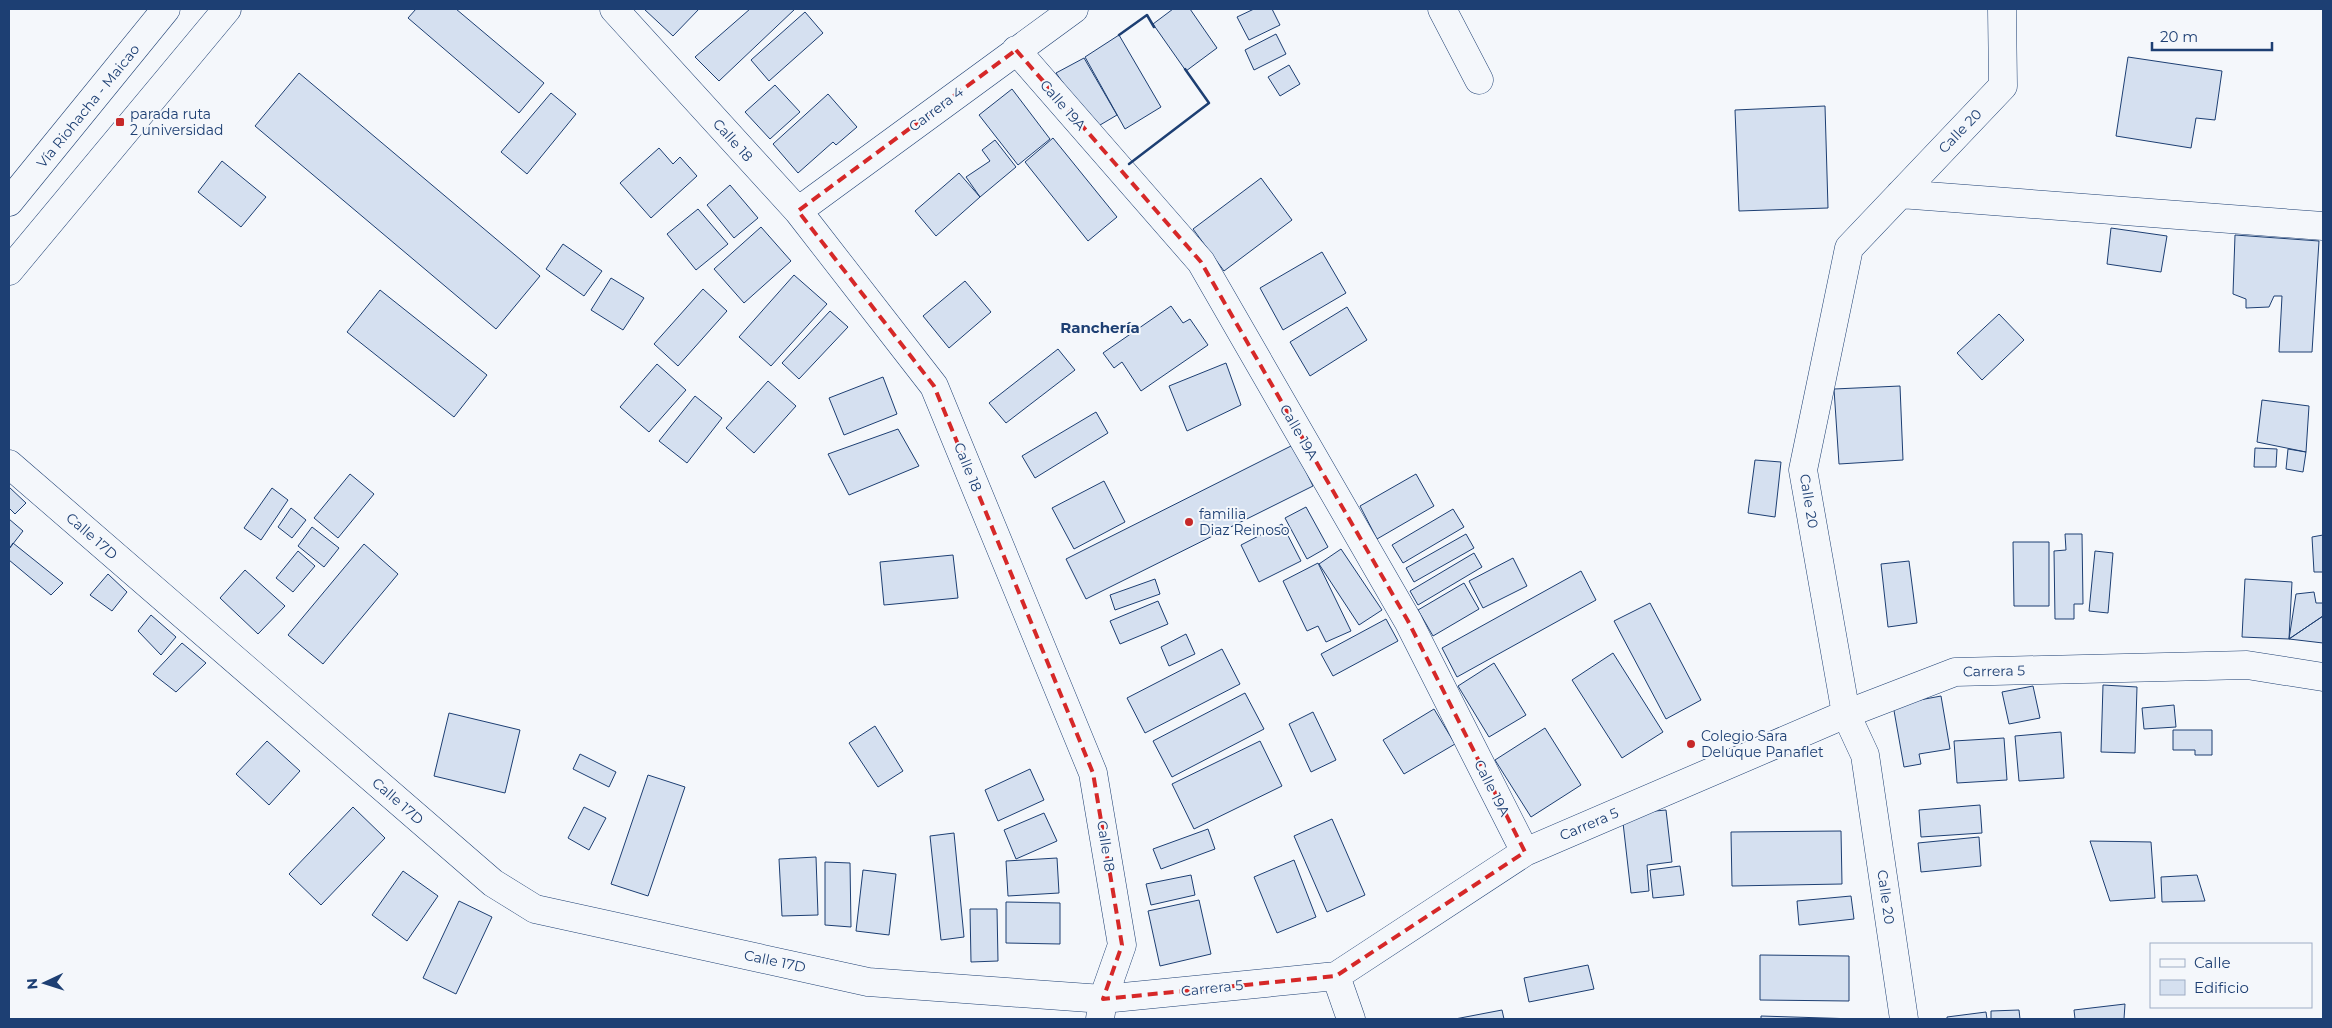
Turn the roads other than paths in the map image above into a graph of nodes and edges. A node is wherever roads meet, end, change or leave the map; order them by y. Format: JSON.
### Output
{"nodes":[{"id":1,"x":166,"y":9,"type":"edge"},
{"id":2,"x":227,"y":9,"type":"edge"},
{"id":3,"x":614,"y":9,"type":"edge"},
{"id":4,"x":1074,"y":9,"type":"edge"},
{"id":5,"x":1442,"y":9,"type":"edge"},
{"id":6,"x":2002,"y":9,"type":"edge"},
{"id":7,"x":1016,"y":50,"type":"junction"},
{"id":8,"x":1478,"y":80,"type":"dead end"},
{"id":9,"x":1900,"y":194,"type":"junction"},
{"id":10,"x":9,"y":202,"type":"edge"},
{"id":11,"x":798,"y":212,"type":"junction"},
{"id":12,"x":2323,"y":226,"type":"edge"},
{"id":13,"x":9,"y":271,"type":"edge"},
{"id":14,"x":9,"y":464,"type":"edge"},
{"id":15,"x":2323,"y":677,"type":"edge"},
{"id":16,"x":1846,"y":714,"type":"junction"},
{"id":17,"x":1524,"y":852,"type":"junction"},
{"id":18,"x":1336,"y":976,"type":"junction"},
{"id":19,"x":868,"y":982,"type":"joint"},
{"id":20,"x":1102,"y":1009,"type":"edge"},
{"id":21,"x":1351,"y":1019,"type":"edge"},
{"id":22,"x":1904,"y":1019,"type":"edge"}],
"edges":[{"from":1,"to":10,"type":"main road","name":"Vía Riohacha - Maicao"},
{"from":2,"to":13,"type":"main road"},
{"from":3,"to":11,"type":"main road","name":"Calle 18"},
{"from":4,"to":7,"type":"main road","name":"Carrera 4"},
{"from":5,"to":8,"type":"main road"},
{"from":6,"to":9,"type":"main road","name":"Calle 20"},
{"from":7,"to":11,"type":"main road","name":"Carrera 4"},
{"from":7,"to":17,"type":"main road","name":"Calle 19A"},
{"from":9,"to":12,"type":"main road"},
{"from":9,"to":16,"type":"main road","name":"Calle 20"},
{"from":11,"to":20,"type":"main road","name":"Calle 18"},
{"from":14,"to":19,"type":"main road","name":"Calle 17D"},
{"from":15,"to":16,"type":"main road","name":"Carrera 5"},
{"from":16,"to":17,"type":"main road","name":"Carrera 5"},
{"from":16,"to":22,"type":"main road","name":"Calle 20"},
{"from":17,"to":18,"type":"main road","name":"Carrera 5"},
{"from":18,"to":20,"type":"main road","name":"Carrera 5"},
{"from":18,"to":21,"type":"main road"},
{"from":19,"to":20,"type":"main road","name":"Carrera 5"}]}
